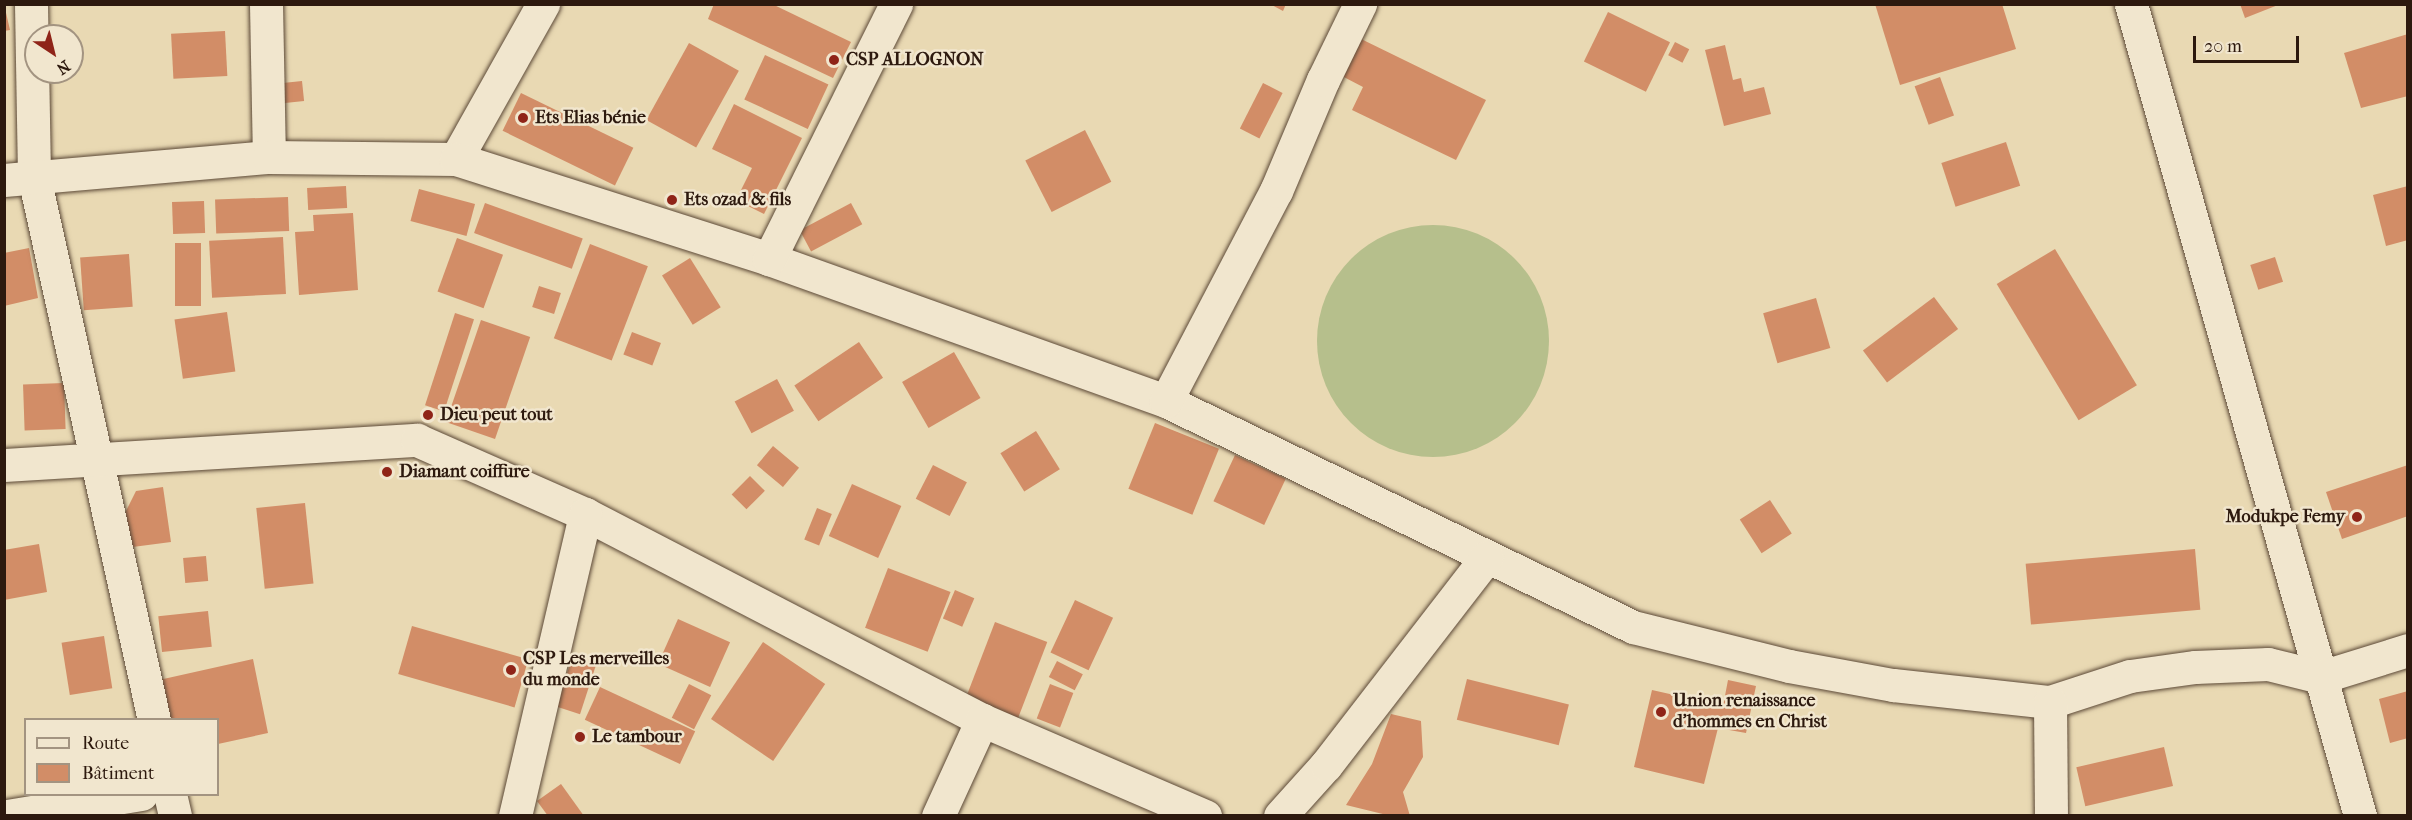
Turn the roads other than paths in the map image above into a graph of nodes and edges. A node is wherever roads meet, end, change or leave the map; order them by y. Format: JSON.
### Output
{"nodes":[{"id":1,"x":31,"y":4,"type":"edge"},
{"id":2,"x":266,"y":4,"type":"edge"},
{"id":3,"x":543,"y":4,"type":"edge"},
{"id":4,"x":897,"y":4,"type":"edge"},
{"id":5,"x":1360,"y":4,"type":"edge"},
{"id":6,"x":2131,"y":4,"type":"edge"},
{"id":7,"x":269,"y":156,"type":"junction"},
{"id":8,"x":456,"y":159,"type":"junction"},
{"id":9,"x":19,"y":178,"type":"edge"},
{"id":10,"x":769,"y":259,"type":"junction"},
{"id":11,"x":1166,"y":401,"type":"junction"},
{"id":12,"x":98,"y":459,"type":"junction"},
{"id":13,"x":4,"y":465,"type":"edge"},
{"id":14,"x":585,"y":514,"type":"junction"},
{"id":15,"x":1487,"y":557,"type":"junction"},
{"id":16,"x":2408,"y":651,"type":"edge"},
{"id":17,"x":2321,"y":677,"type":"junction"},
{"id":18,"x":2050,"y":702,"type":"junction"},
{"id":19,"x":154,"y":718,"type":"edge"},
{"id":20,"x":982,"y":720,"type":"junction"},
{"id":21,"x":135,"y":796,"type":"edge"},
{"id":22,"x":171,"y":796,"type":"edge"},
{"id":23,"x":7,"y":816,"type":"edge"},
{"id":24,"x":175,"y":816,"type":"edge"},
{"id":25,"x":515,"y":816,"type":"edge"},
{"id":26,"x":938,"y":816,"type":"edge"},
{"id":27,"x":1205,"y":816,"type":"edge"},
{"id":28,"x":1280,"y":816,"type":"edge"},
{"id":29,"x":2051,"y":816,"type":"edge"},
{"id":30,"x":2360,"y":816,"type":"edge"}],
"edges":[{"from":1,"to":9,"type":"street"},
{"from":2,"to":7,"type":"street"},
{"from":3,"to":8,"type":"street"},
{"from":4,"to":10,"type":"street"},
{"from":5,"to":11,"type":"street"},
{"from":6,"to":17,"type":"street"},
{"from":7,"to":8,"type":"street"},
{"from":7,"to":9,"type":"street"},
{"from":8,"to":10,"type":"street"},
{"from":9,"to":12,"type":"street"},
{"from":10,"to":11,"type":"street"},
{"from":11,"to":15,"type":"street"},
{"from":12,"to":13,"type":"street"},
{"from":12,"to":14,"type":"street"},
{"from":12,"to":19,"type":"street"},
{"from":14,"to":20,"type":"street"},
{"from":14,"to":25,"type":"street"},
{"from":15,"to":18,"type":"street"},
{"from":15,"to":28,"type":"street"},
{"from":16,"to":17,"type":"street"},
{"from":17,"to":18,"type":"street"},
{"from":17,"to":30,"type":"street"},
{"from":18,"to":29,"type":"street"},
{"from":20,"to":26,"type":"street"},
{"from":20,"to":27,"type":"street"},
{"from":21,"to":23,"type":"street"},
{"from":22,"to":24,"type":"street"}]}
